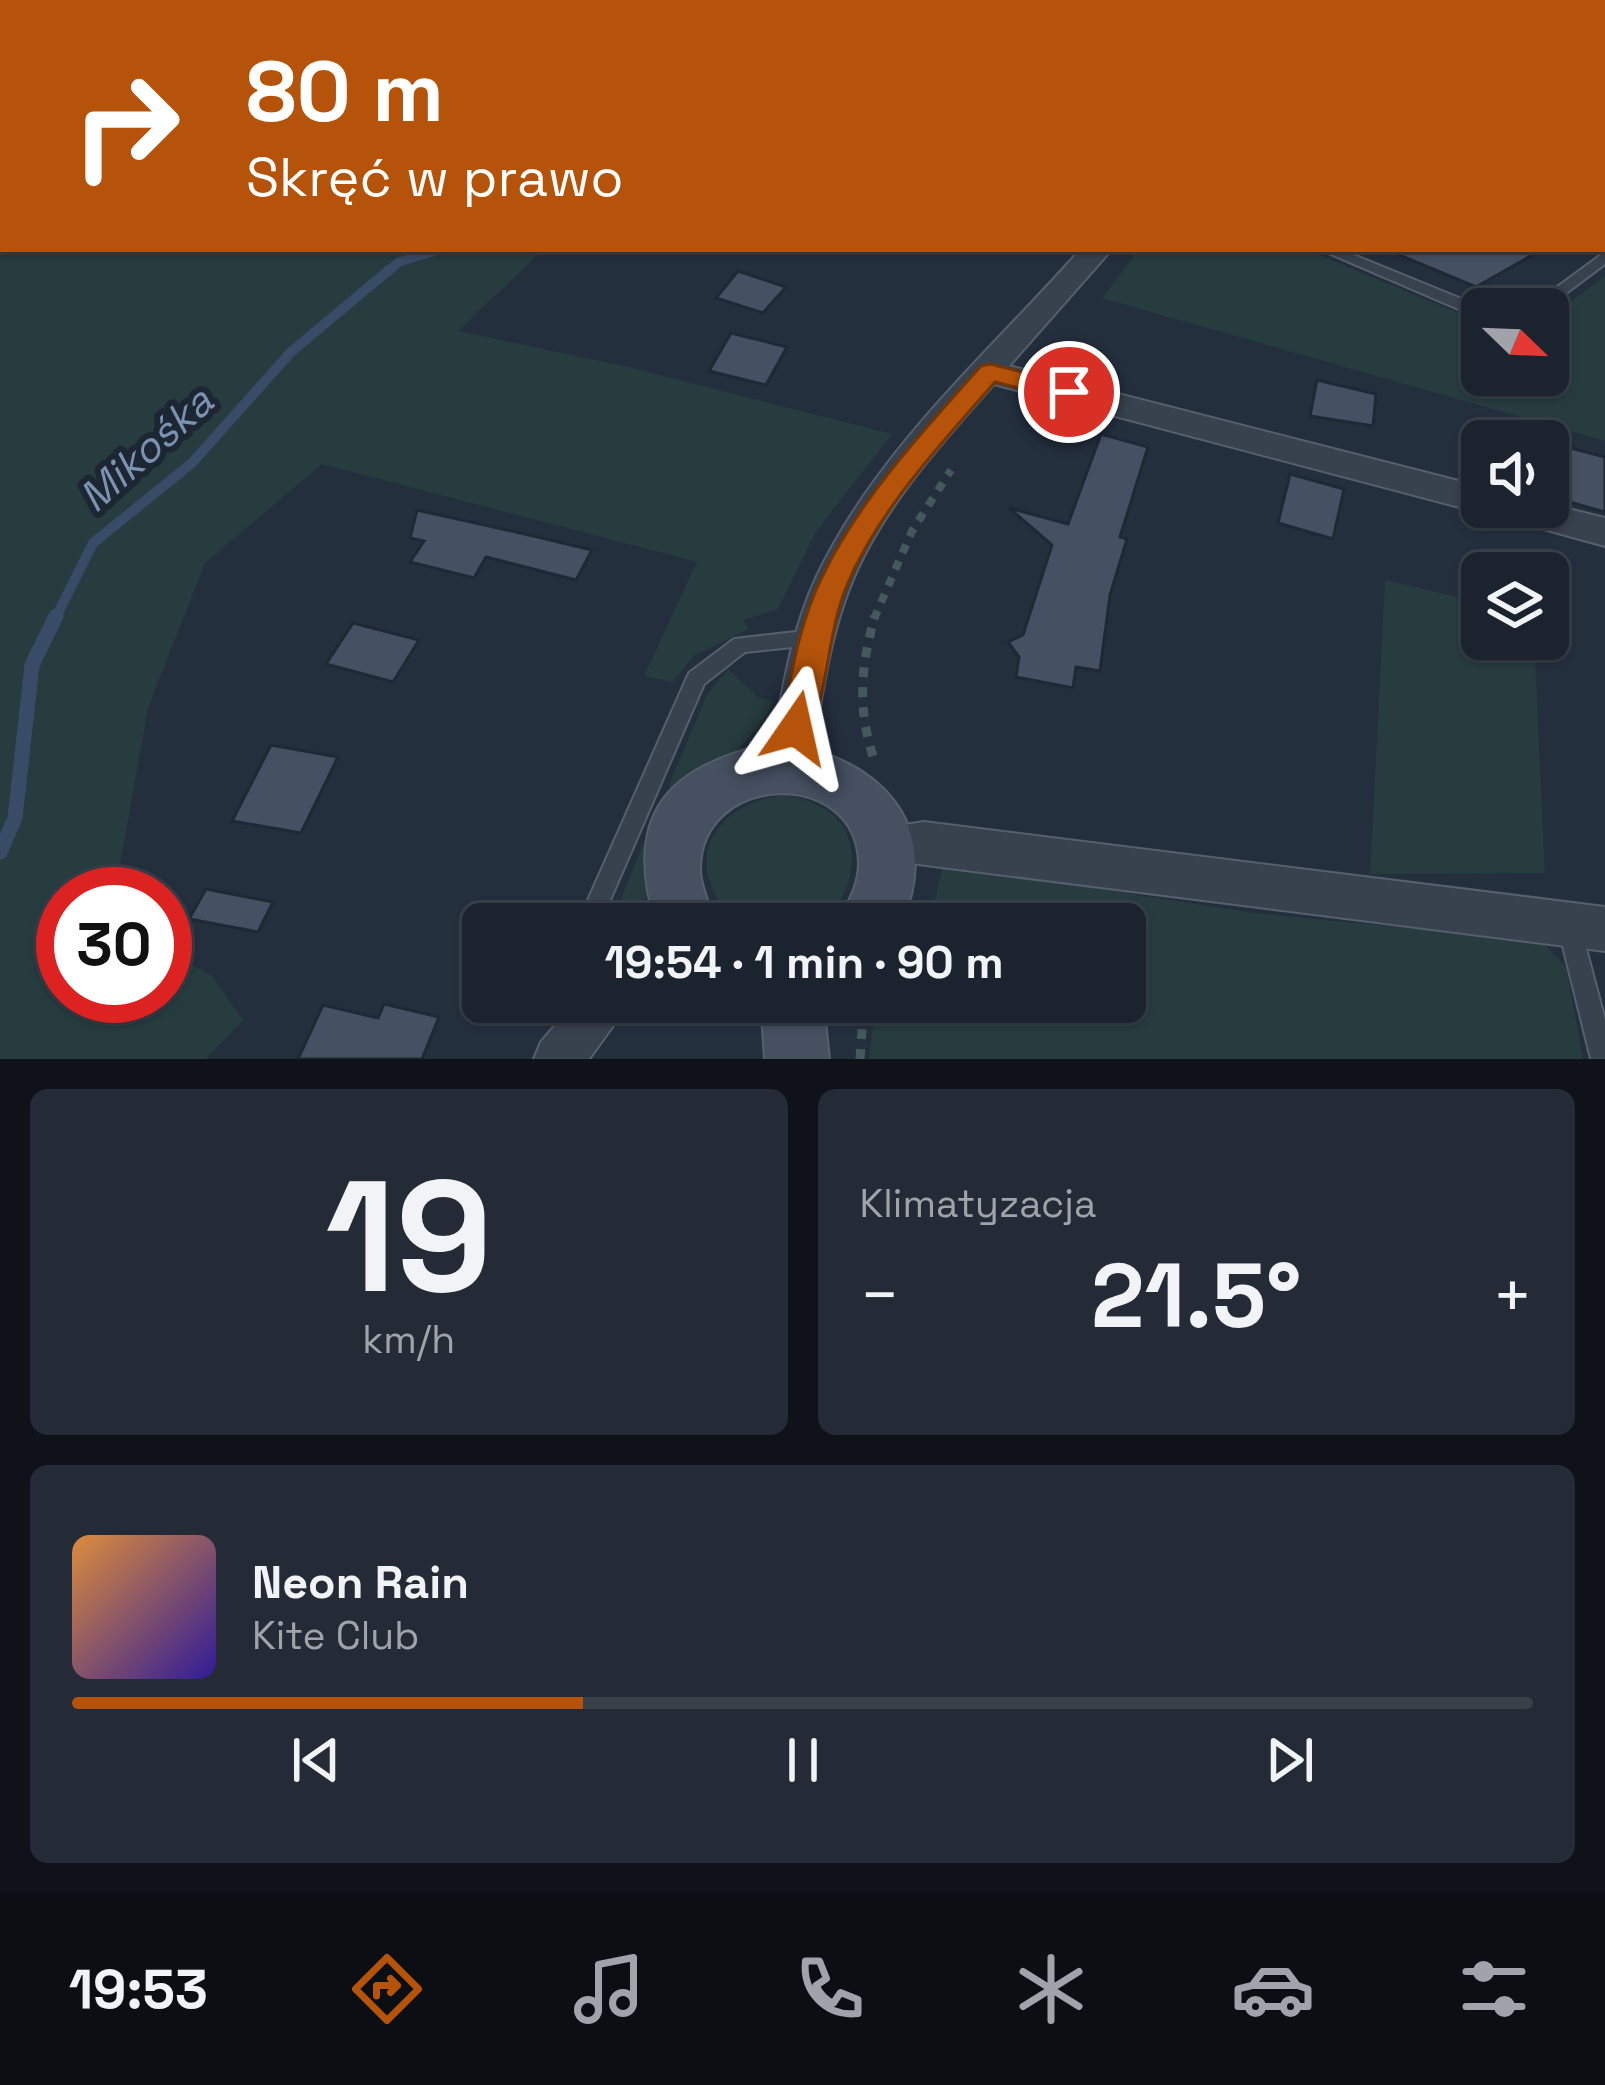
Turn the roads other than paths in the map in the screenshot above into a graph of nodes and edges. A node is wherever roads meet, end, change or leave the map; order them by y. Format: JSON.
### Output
{"nodes":[{"id":1,"x":1094,"y":252,"type":"edge"},
{"id":2,"x":1333,"y":252,"type":"edge"},
{"id":3,"x":1605,"y":257,"type":"edge"},
{"id":4,"x":1563,"y":288,"type":"edge"},
{"id":5,"x":1461,"y":304,"type":"edge"},
{"id":6,"x":990,"y":372,"type":"junction"},
{"id":7,"x":1461,"y":495,"type":"edge"},
{"id":8,"x":1569,"y":523,"type":"edge"},
{"id":9,"x":1605,"y":532,"type":"edge"},
{"id":10,"x":814,"y":638,"type":"junction"},
{"id":11,"x":789,"y":765,"type":"junction"},
{"id":12,"x":886,"y":844,"type":"junction"},
{"id":13,"x":599,"y":900,"type":"dead end"},
{"id":14,"x":678,"y":903,"type":"edge"},
{"id":15,"x":880,"y":903,"type":"edge"},
{"id":16,"x":1587,"y":928,"type":"edge"},
{"id":17,"x":588,"y":1023,"type":"edge"},
{"id":18,"x":794,"y":1023,"type":"edge"},
{"id":19,"x":558,"y":1059,"type":"edge"},
{"id":20,"x":797,"y":1059,"type":"edge"},
{"id":21,"x":1603,"y":1059,"type":"edge"}],
"edges":[{"from":1,"to":6,"type":"street"},
{"from":2,"to":5,"type":"lane"},
{"from":3,"to":4,"type":"lane"},
{"from":6,"to":7,"type":"street"},
{"from":6,"to":10,"type":"street"},
{"from":8,"to":9,"type":"street"},
{"from":10,"to":11,"type":"street"},
{"from":10,"to":13,"type":"lane"},
{"from":11,"to":12,"type":"street"},
{"from":11,"to":14,"type":"street"},
{"from":12,"to":15,"type":"street"},
{"from":12,"to":16,"type":"street"},
{"from":16,"to":21,"type":"lane"},
{"from":17,"to":19,"type":"street"},
{"from":18,"to":20,"type":"street"}]}
